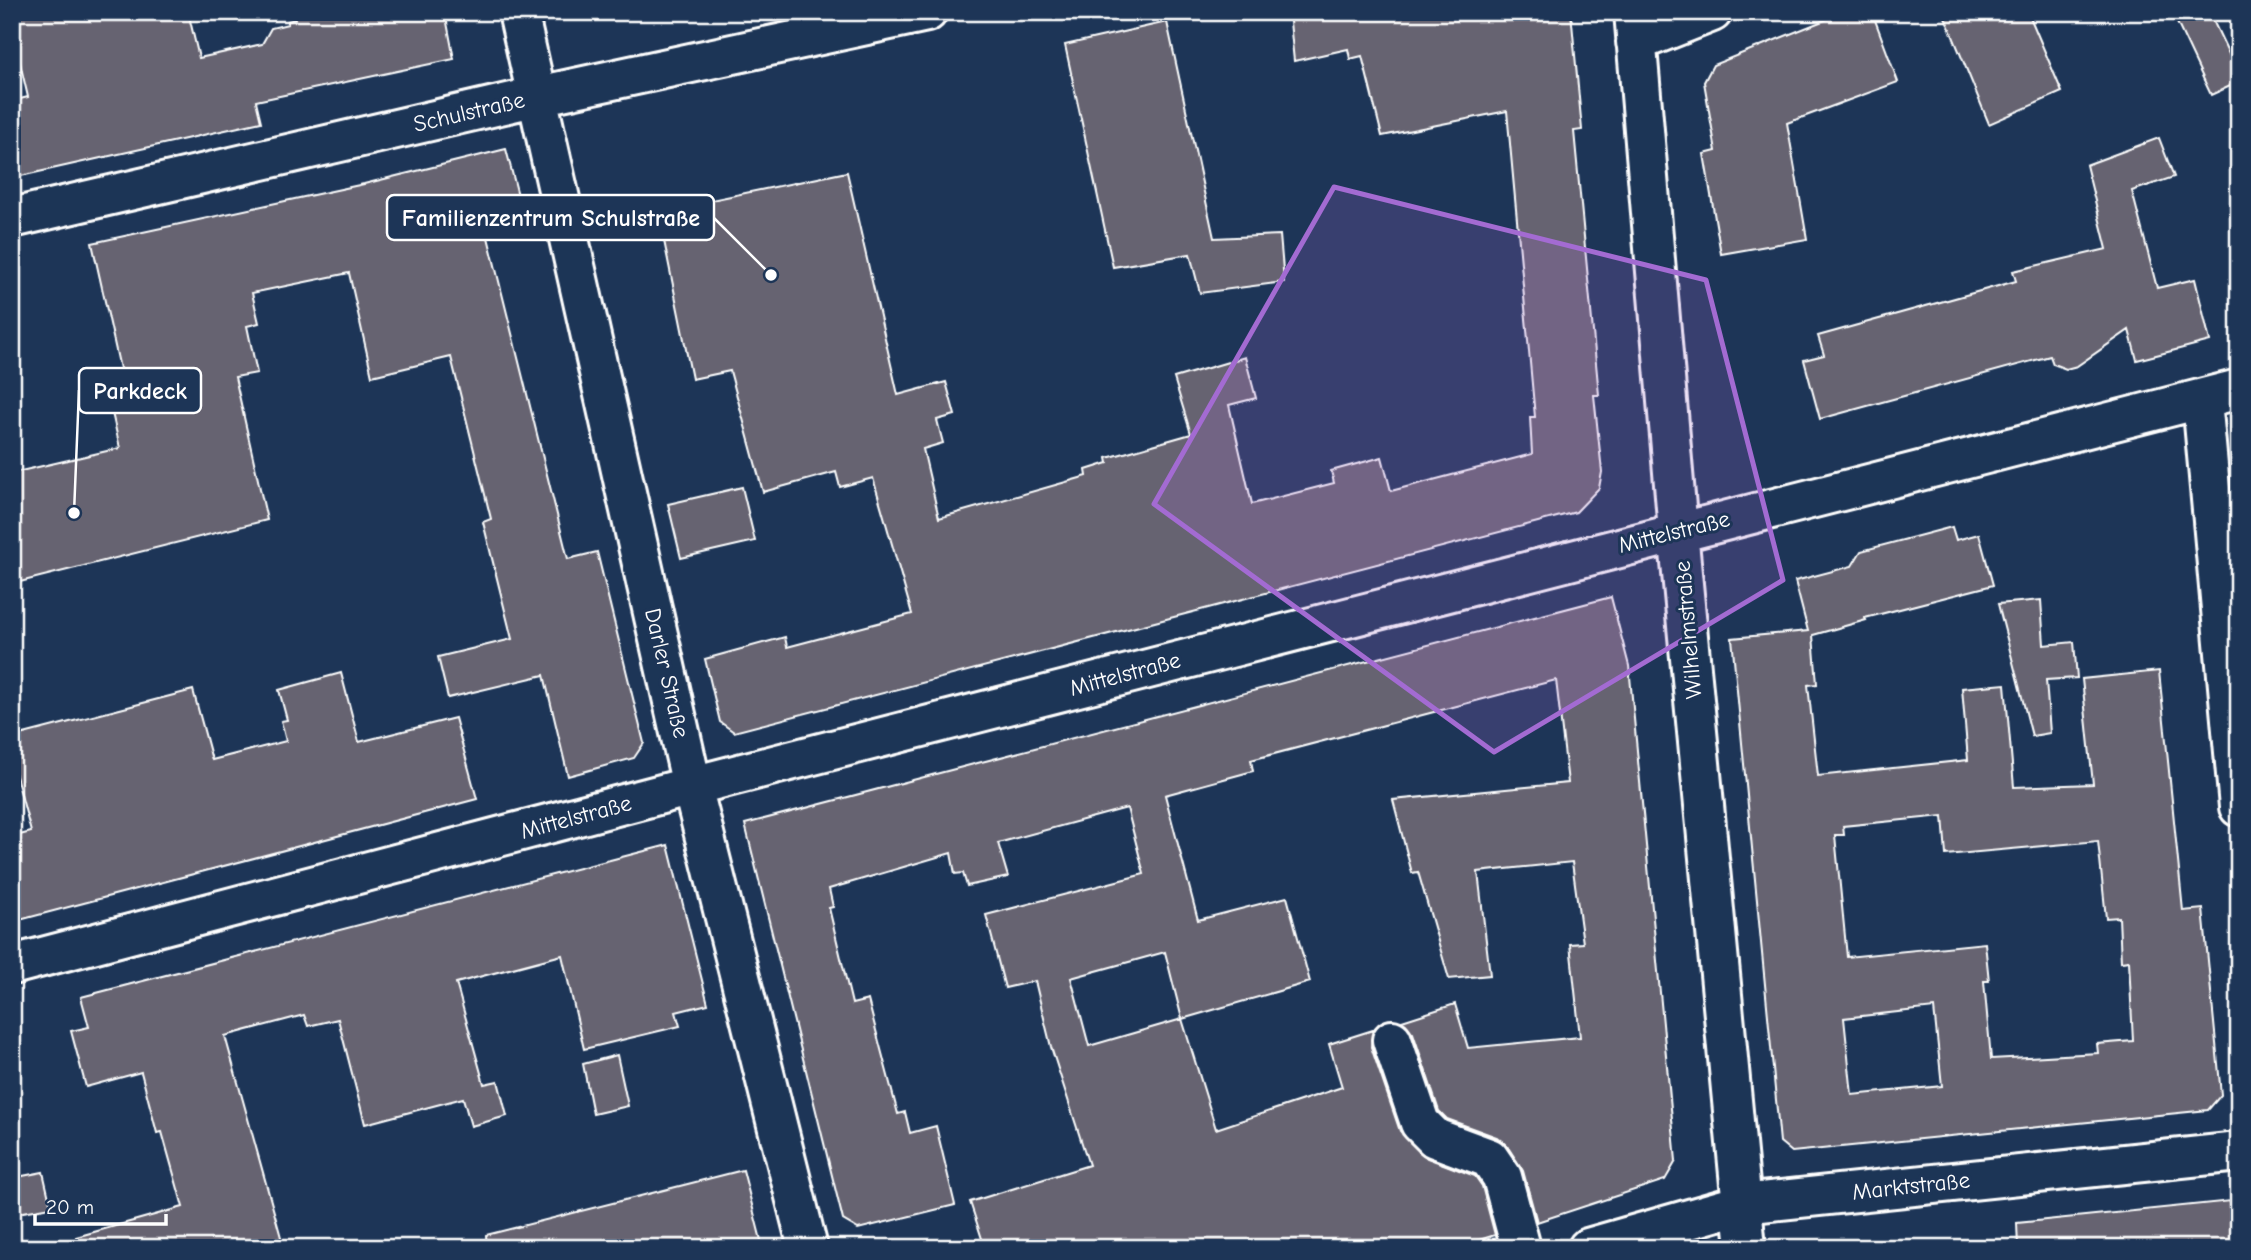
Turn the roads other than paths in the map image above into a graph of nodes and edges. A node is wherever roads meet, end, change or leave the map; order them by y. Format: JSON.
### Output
{"nodes":[{"id":1,"x":519,"y":12,"type":"edge"},
{"id":2,"x":927,"y":12,"type":"edge"},
{"id":3,"x":1712,"y":12,"type":"edge"},
{"id":4,"x":1635,"y":27,"type":"edge"},
{"id":5,"x":538,"y":96,"type":"junction"},
{"id":6,"x":12,"y":218,"type":"edge"},
{"id":7,"x":2239,"y":389,"type":"edge"},
{"id":8,"x":2202,"y":400,"type":"junction"},
{"id":9,"x":1678,"y":531,"type":"junction"},
{"id":10,"x":692,"y":786,"type":"junction"},
{"id":11,"x":2239,"y":807,"type":"edge"},
{"id":12,"x":12,"y":965,"type":"edge"},
{"id":13,"x":1392,"y":1040,"type":"dead end"},
{"id":14,"x":2239,"y":1152,"type":"edge"},
{"id":15,"x":1742,"y":1204,"type":"junction"},
{"id":16,"x":808,"y":1248,"type":"edge"},
{"id":17,"x":1521,"y":1248,"type":"edge"},
{"id":18,"x":1588,"y":1248,"type":"edge"},
{"id":19,"x":1746,"y":1248,"type":"edge"}],
"edges":[{"from":1,"to":5,"type":"street","name":"Darler Straße"},
{"from":2,"to":5,"type":"street","name":"Schulstraße"},
{"from":3,"to":4,"type":"street"},
{"from":4,"to":9,"type":"street","name":"Wilhelmstraße"},
{"from":5,"to":6,"type":"street","name":"Schulstraße"},
{"from":5,"to":10,"type":"street","name":"Darler Straße"},
{"from":7,"to":8,"type":"street","name":"Mittelstraße"},
{"from":8,"to":9,"type":"street","name":"Mittelstraße"},
{"from":8,"to":11,"type":"street"},
{"from":9,"to":10,"type":"street","name":"Mittelstraße"},
{"from":9,"to":15,"type":"street","name":"Wilhelmstraße"},
{"from":10,"to":12,"type":"street","name":"Mittelstraße"},
{"from":10,"to":16,"type":"street","name":"Darler Straße"},
{"from":13,"to":17,"type":"street"},
{"from":14,"to":15,"type":"street","name":"Marktstraße"},
{"from":15,"to":18,"type":"street","name":"Marktstraße"},
{"from":15,"to":19,"type":"street","name":"Wilhelmstraße"}]}
